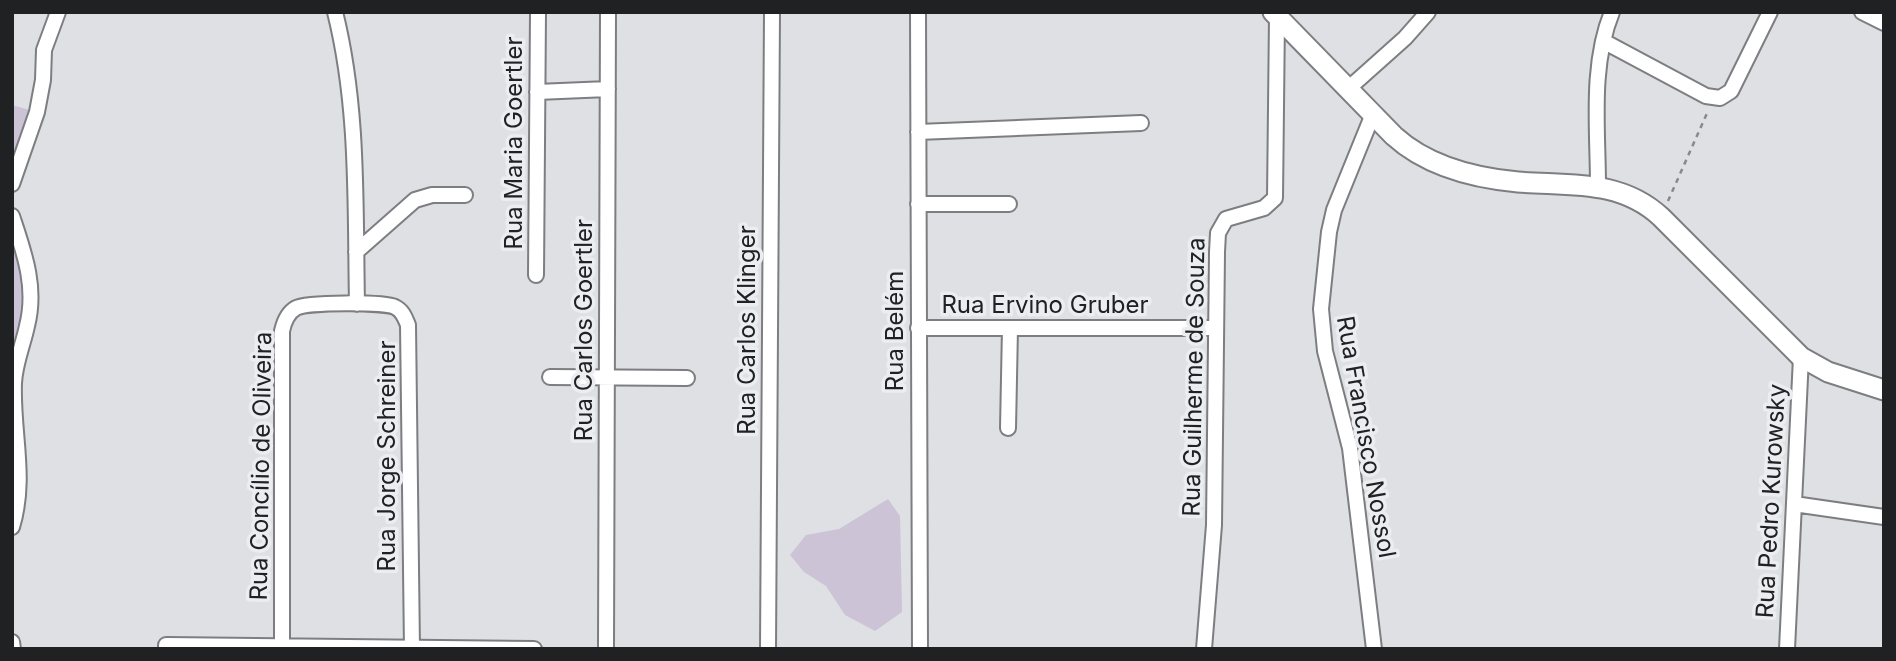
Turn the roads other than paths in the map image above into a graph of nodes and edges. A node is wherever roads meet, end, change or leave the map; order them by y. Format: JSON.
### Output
{"nodes":[{"id":1,"x":58,"y":12,"type":"edge"},
{"id":2,"x":335,"y":12,"type":"edge"},
{"id":3,"x":538,"y":12,"type":"edge"},
{"id":4,"x":608,"y":12,"type":"edge"},
{"id":5,"x":772,"y":12,"type":"edge"},
{"id":6,"x":918,"y":12,"type":"edge"},
{"id":7,"x":1428,"y":12,"type":"edge"},
{"id":8,"x":1612,"y":12,"type":"edge"},
{"id":9,"x":1770,"y":12,"type":"edge"},
{"id":10,"x":1862,"y":12,"type":"edge"},
{"id":11,"x":1275,"y":14,"type":"edge"},
{"id":12,"x":1884,"y":23,"type":"edge"},
{"id":13,"x":1603,"y":41,"type":"junction"},
{"id":14,"x":1349,"y":88,"type":"junction"},
{"id":15,"x":608,"y":89,"type":"junction"},
{"id":16,"x":537,"y":92,"type":"junction"},
{"id":17,"x":1373,"y":114,"type":"junction"},
{"id":18,"x":1141,"y":123,"type":"dead end"},
{"id":19,"x":918,"y":132,"type":"junction"},
{"id":20,"x":12,"y":184,"type":"edge"},
{"id":21,"x":1598,"y":186,"type":"junction"},
{"id":22,"x":465,"y":195,"type":"dead end"},
{"id":23,"x":918,"y":204,"type":"junction"},
{"id":24,"x":1009,"y":204,"type":"dead end"},
{"id":25,"x":12,"y":216,"type":"edge"},
{"id":26,"x":356,"y":252,"type":"junction"},
{"id":27,"x":536,"y":275,"type":"dead end"},
{"id":28,"x":357,"y":304,"type":"junction"},
{"id":29,"x":918,"y":328,"type":"junction"},
{"id":30,"x":1010,"y":328,"type":"junction"},
{"id":31,"x":1215,"y":328,"type":"junction"},
{"id":32,"x":1801,"y":356,"type":"junction"},
{"id":33,"x":550,"y":377,"type":"dead end"},
{"id":34,"x":607,"y":377,"type":"junction"},
{"id":35,"x":687,"y":378,"type":"dead end"},
{"id":36,"x":1884,"y":390,"type":"edge"},
{"id":37,"x":1009,"y":428,"type":"dead end"},
{"id":38,"x":1794,"y":505,"type":"junction"},
{"id":39,"x":1884,"y":517,"type":"edge"},
{"id":40,"x":12,"y":527,"type":"edge"},
{"id":41,"x":12,"y":642,"type":"edge"},
{"id":42,"x":282,"y":647,"type":"edge"},
{"id":43,"x":412,"y":648,"type":"edge"},
{"id":44,"x":480,"y":648,"type":"edge"},
{"id":45,"x":13,"y":649,"type":"edge"},
{"id":46,"x":166,"y":649,"type":"edge"},
{"id":47,"x":534,"y":649,"type":"edge"},
{"id":48,"x":606,"y":649,"type":"edge"},
{"id":49,"x":768,"y":649,"type":"edge"},
{"id":50,"x":920,"y":649,"type":"edge"},
{"id":51,"x":1204,"y":649,"type":"edge"},
{"id":52,"x":1374,"y":649,"type":"edge"},
{"id":53,"x":1787,"y":649,"type":"edge"}],
"edges":[{"from":1,"to":20,"type":"street"},
{"from":2,"to":26,"type":"street"},
{"from":3,"to":16,"type":"street","name":"Rua Maria Goertler"},
{"from":4,"to":15,"type":"street","name":"Rua Carlos Goertler"},
{"from":5,"to":49,"type":"street","name":"Rua Carlos Klinger"},
{"from":6,"to":19,"type":"street","name":"Rua Belém"},
{"from":7,"to":14,"type":"street"},
{"from":8,"to":13,"type":"street"},
{"from":9,"to":13,"type":"street"},
{"from":10,"to":12,"type":"street"},
{"from":11,"to":14,"type":"street"},
{"from":11,"to":31,"type":"street","name":"Rua Guilherme de Souza"},
{"from":13,"to":21,"type":"street"},
{"from":14,"to":17,"type":"street"},
{"from":15,"to":16,"type":"street"},
{"from":15,"to":34,"type":"street","name":"Rua Carlos Goertler"},
{"from":16,"to":27,"type":"street","name":"Rua Maria Goertler"},
{"from":17,"to":21,"type":"street"},
{"from":17,"to":52,"type":"street","name":"Rua Francisco Nossol"},
{"from":18,"to":19,"type":"street"},
{"from":19,"to":23,"type":"street","name":"Rua Belém"},
{"from":21,"to":32,"type":"street"},
{"from":22,"to":26,"type":"street"},
{"from":23,"to":24,"type":"street"},
{"from":23,"to":29,"type":"street","name":"Rua Belém"},
{"from":25,"to":40,"type":"street"},
{"from":26,"to":28,"type":"street"},
{"from":28,"to":42,"type":"street","name":"Rua Concílio de Oliveira"},
{"from":28,"to":43,"type":"street","name":"Rua Jorge Schreiner"},
{"from":29,"to":30,"type":"street","name":"Rua Ervino Gruber"},
{"from":29,"to":50,"type":"street","name":"Rua Belém"},
{"from":30,"to":31,"type":"street","name":"Rua Ervino Gruber"},
{"from":30,"to":37,"type":"street"},
{"from":31,"to":51,"type":"street","name":"Rua Guilherme de Souza"},
{"from":32,"to":36,"type":"street"},
{"from":32,"to":38,"type":"street","name":"Rua Pedro Kurowsky"},
{"from":33,"to":34,"type":"street"},
{"from":34,"to":35,"type":"street"},
{"from":34,"to":48,"type":"street","name":"Rua Carlos Goertler"},
{"from":38,"to":39,"type":"street"},
{"from":38,"to":53,"type":"street","name":"Rua Pedro Kurowsky"},
{"from":41,"to":45,"type":"street"},
{"from":42,"to":43,"type":"street"},
{"from":42,"to":46,"type":"street"},
{"from":43,"to":44,"type":"street"},
{"from":44,"to":47,"type":"street"}]}
